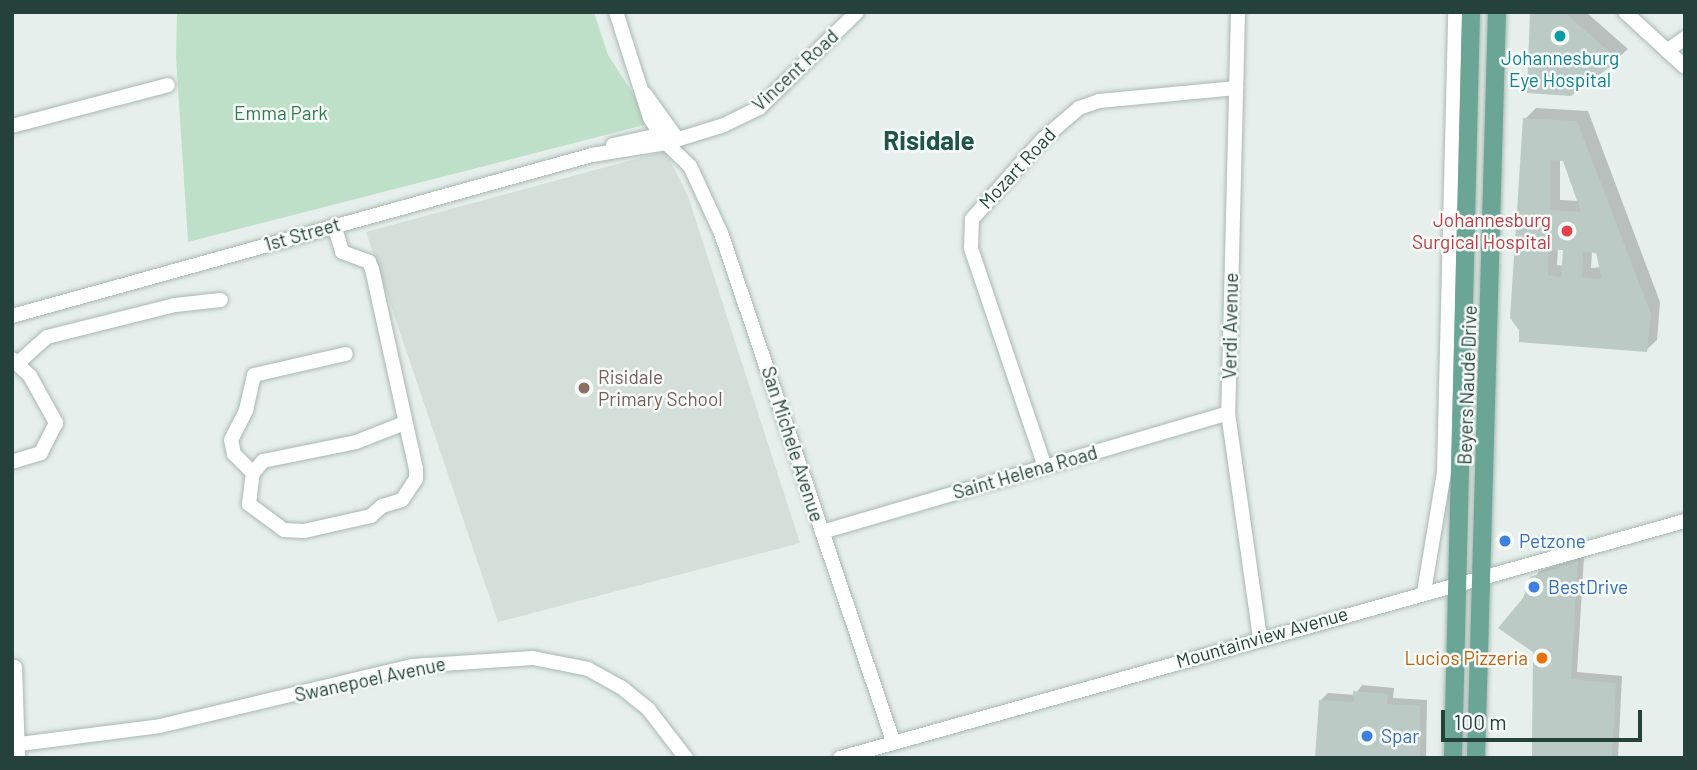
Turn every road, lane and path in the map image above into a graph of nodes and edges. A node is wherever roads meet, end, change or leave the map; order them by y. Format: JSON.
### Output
{"nodes":[{"id":1,"x":616,"y":12,"type":"edge"},
{"id":2,"x":857,"y":12,"type":"edge"},
{"id":3,"x":1238,"y":12,"type":"edge"},
{"id":4,"x":1455,"y":12,"type":"edge"},
{"id":5,"x":1471,"y":12,"type":"edge"},
{"id":6,"x":1497,"y":12,"type":"edge"},
{"id":7,"x":1625,"y":12,"type":"edge"},
{"id":8,"x":1685,"y":38,"type":"edge"},
{"id":9,"x":1667,"y":51,"type":"junction"},
{"id":10,"x":1685,"y":67,"type":"edge"},
{"id":11,"x":168,"y":85,"type":"dead end"},
{"id":12,"x":1236,"y":88,"type":"junction"},
{"id":13,"x":12,"y":126,"type":"edge"},
{"id":14,"x":675,"y":139,"type":"junction"},
{"id":15,"x":334,"y":225,"type":"junction"},
{"id":16,"x":220,"y":300,"type":"dead end"},
{"id":17,"x":13,"y":317,"type":"edge"},
{"id":18,"x":346,"y":354,"type":"dead end"},
{"id":19,"x":15,"y":361,"type":"edge"},
{"id":20,"x":1228,"y":413,"type":"junction"},
{"id":21,"x":405,"y":423,"type":"junction"},
{"id":22,"x":12,"y":461,"type":"edge"},
{"id":23,"x":1045,"y":467,"type":"junction"},
{"id":24,"x":253,"y":473,"type":"junction"},
{"id":25,"x":1685,"y":521,"type":"edge"},
{"id":26,"x":822,"y":532,"type":"junction"},
{"id":27,"x":1484,"y":575,"type":"junction"},
{"id":28,"x":1458,"y":583,"type":"junction"},
{"id":29,"x":1424,"y":592,"type":"junction"},
{"id":30,"x":1260,"y":637,"type":"junction"},
{"id":31,"x":15,"y":667,"type":"dead end"},
{"id":32,"x":893,"y":741,"type":"junction"},
{"id":33,"x":19,"y":751,"type":"edge"},
{"id":34,"x":686,"y":758,"type":"edge"},
{"id":35,"x":840,"y":758,"type":"edge"},
{"id":36,"x":1453,"y":758,"type":"edge"},
{"id":37,"x":1476,"y":758,"type":"edge"}],
"edges":[{"from":1,"to":14,"type":"street","name":"San Michele Avenue"},
{"from":2,"to":14,"type":"street","name":"Vincent Road"},
{"from":3,"to":12,"type":"street","name":"Verdi Avenue"},
{"from":4,"to":29,"type":"street","name":"Beyers Naudé Drive"},
{"from":5,"to":28,"type":"main road","name":"Beyers Naudé Drive"},
{"from":6,"to":27,"type":"main road","name":"Beyers Naudé Drive"},
{"from":7,"to":9,"type":"street"},
{"from":8,"to":9,"type":"street"},
{"from":9,"to":10,"type":"street"},
{"from":11,"to":13,"type":"street"},
{"from":12,"to":20,"type":"street","name":"Verdi Avenue"},
{"from":12,"to":23,"type":"street","name":"Mozart Road"},
{"from":14,"to":15,"type":"street","name":"1st Street"},
{"from":14,"to":26,"type":"street","name":"San Michele Avenue"},
{"from":15,"to":17,"type":"street","name":"1st Street"},
{"from":15,"to":21,"type":"street"},
{"from":16,"to":19,"type":"street"},
{"from":18,"to":24,"type":"street"},
{"from":19,"to":22,"type":"street"},
{"from":20,"to":23,"type":"street","name":"Saint Helena Road"},
{"from":20,"to":30,"type":"street","name":"Verdi Avenue"},
{"from":21,"to":24,"type":"street"},
{"from":21,"to":24,"type":"street"},
{"from":23,"to":26,"type":"street","name":"Saint Helena Road"},
{"from":25,"to":27,"type":"street","name":"Mountainview Avenue"},
{"from":26,"to":32,"type":"street","name":"San Michele Avenue"},
{"from":27,"to":28,"type":"street","name":"Mountainview Avenue"},
{"from":27,"to":37,"type":"main road","name":"Beyers Naudé Drive"},
{"from":28,"to":29,"type":"street","name":"Mountainview Avenue"},
{"from":28,"to":36,"type":"main road","name":"Beyers Naudé Drive"},
{"from":29,"to":30,"type":"street","name":"Mountainview Avenue"},
{"from":30,"to":32,"type":"street","name":"Mountainview Avenue"},
{"from":31,"to":33,"type":"street"},
{"from":32,"to":35,"type":"street","name":"Mountainview Avenue"},
{"from":33,"to":34,"type":"street","name":"Swanepoel Avenue"}]}
